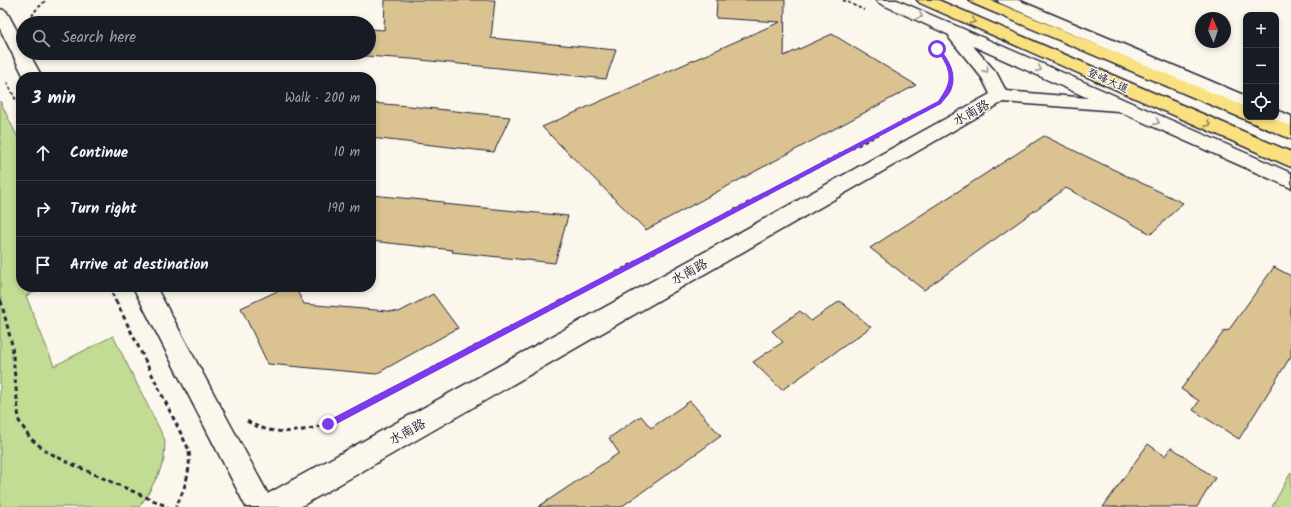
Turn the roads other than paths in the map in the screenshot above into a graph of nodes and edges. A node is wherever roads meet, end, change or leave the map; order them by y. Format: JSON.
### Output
{"nodes":[{"id":1,"x":884,"y":0,"type":"edge"},
{"id":2,"x":924,"y":0,"type":"edge"},
{"id":3,"x":977,"y":0,"type":"edge"},
{"id":4,"x":1005,"y":0,"type":"edge"},
{"id":5,"x":0,"y":14,"type":"edge"},
{"id":6,"x":951,"y":30,"type":"junction"},
{"id":7,"x":16,"y":45,"type":"edge"},
{"id":8,"x":24,"y":60,"type":"edge"},
{"id":9,"x":30,"y":72,"type":"edge"},
{"id":10,"x":1000,"y":96,"type":"junction"},
{"id":11,"x":1243,"y":102,"type":"edge"},
{"id":12,"x":1122,"y":106,"type":"junction"},
{"id":13,"x":1243,"y":113,"type":"edge"},
{"id":14,"x":1279,"y":117,"type":"edge"},
{"id":15,"x":1261,"y":120,"type":"edge"},
{"id":16,"x":1291,"y":123,"type":"edge"},
{"id":17,"x":1291,"y":133,"type":"edge"},
{"id":18,"x":1291,"y":160,"type":"edge"},
{"id":19,"x":1291,"y":181,"type":"edge"},
{"id":20,"x":147,"y":292,"type":"edge"},
{"id":21,"x":261,"y":507,"type":"edge"},
{"id":22,"x":272,"y":507,"type":"edge"}],
"edges":[{"from":1,"to":6,"type":"street","one_way":true},
{"from":2,"to":18,"type":"main road","name":"登峰大道","one_way":true},
{"from":3,"to":13,"type":"main road","name":"登峰大道"},
{"from":4,"to":11,"type":"street"},
{"from":5,"to":7,"type":"street"},
{"from":6,"to":10,"type":"street","one_way":true},
{"from":6,"to":12,"type":"street","one_way":true},
{"from":8,"to":9,"type":"street"},
{"from":10,"to":12,"type":"street","name":"水南路"},
{"from":10,"to":22,"type":"street","name":"水南路"},
{"from":12,"to":19,"type":"street","one_way":true},
{"from":14,"to":16,"type":"street"},
{"from":15,"to":17,"type":"main road"},
{"from":20,"to":21,"type":"street"}]}
